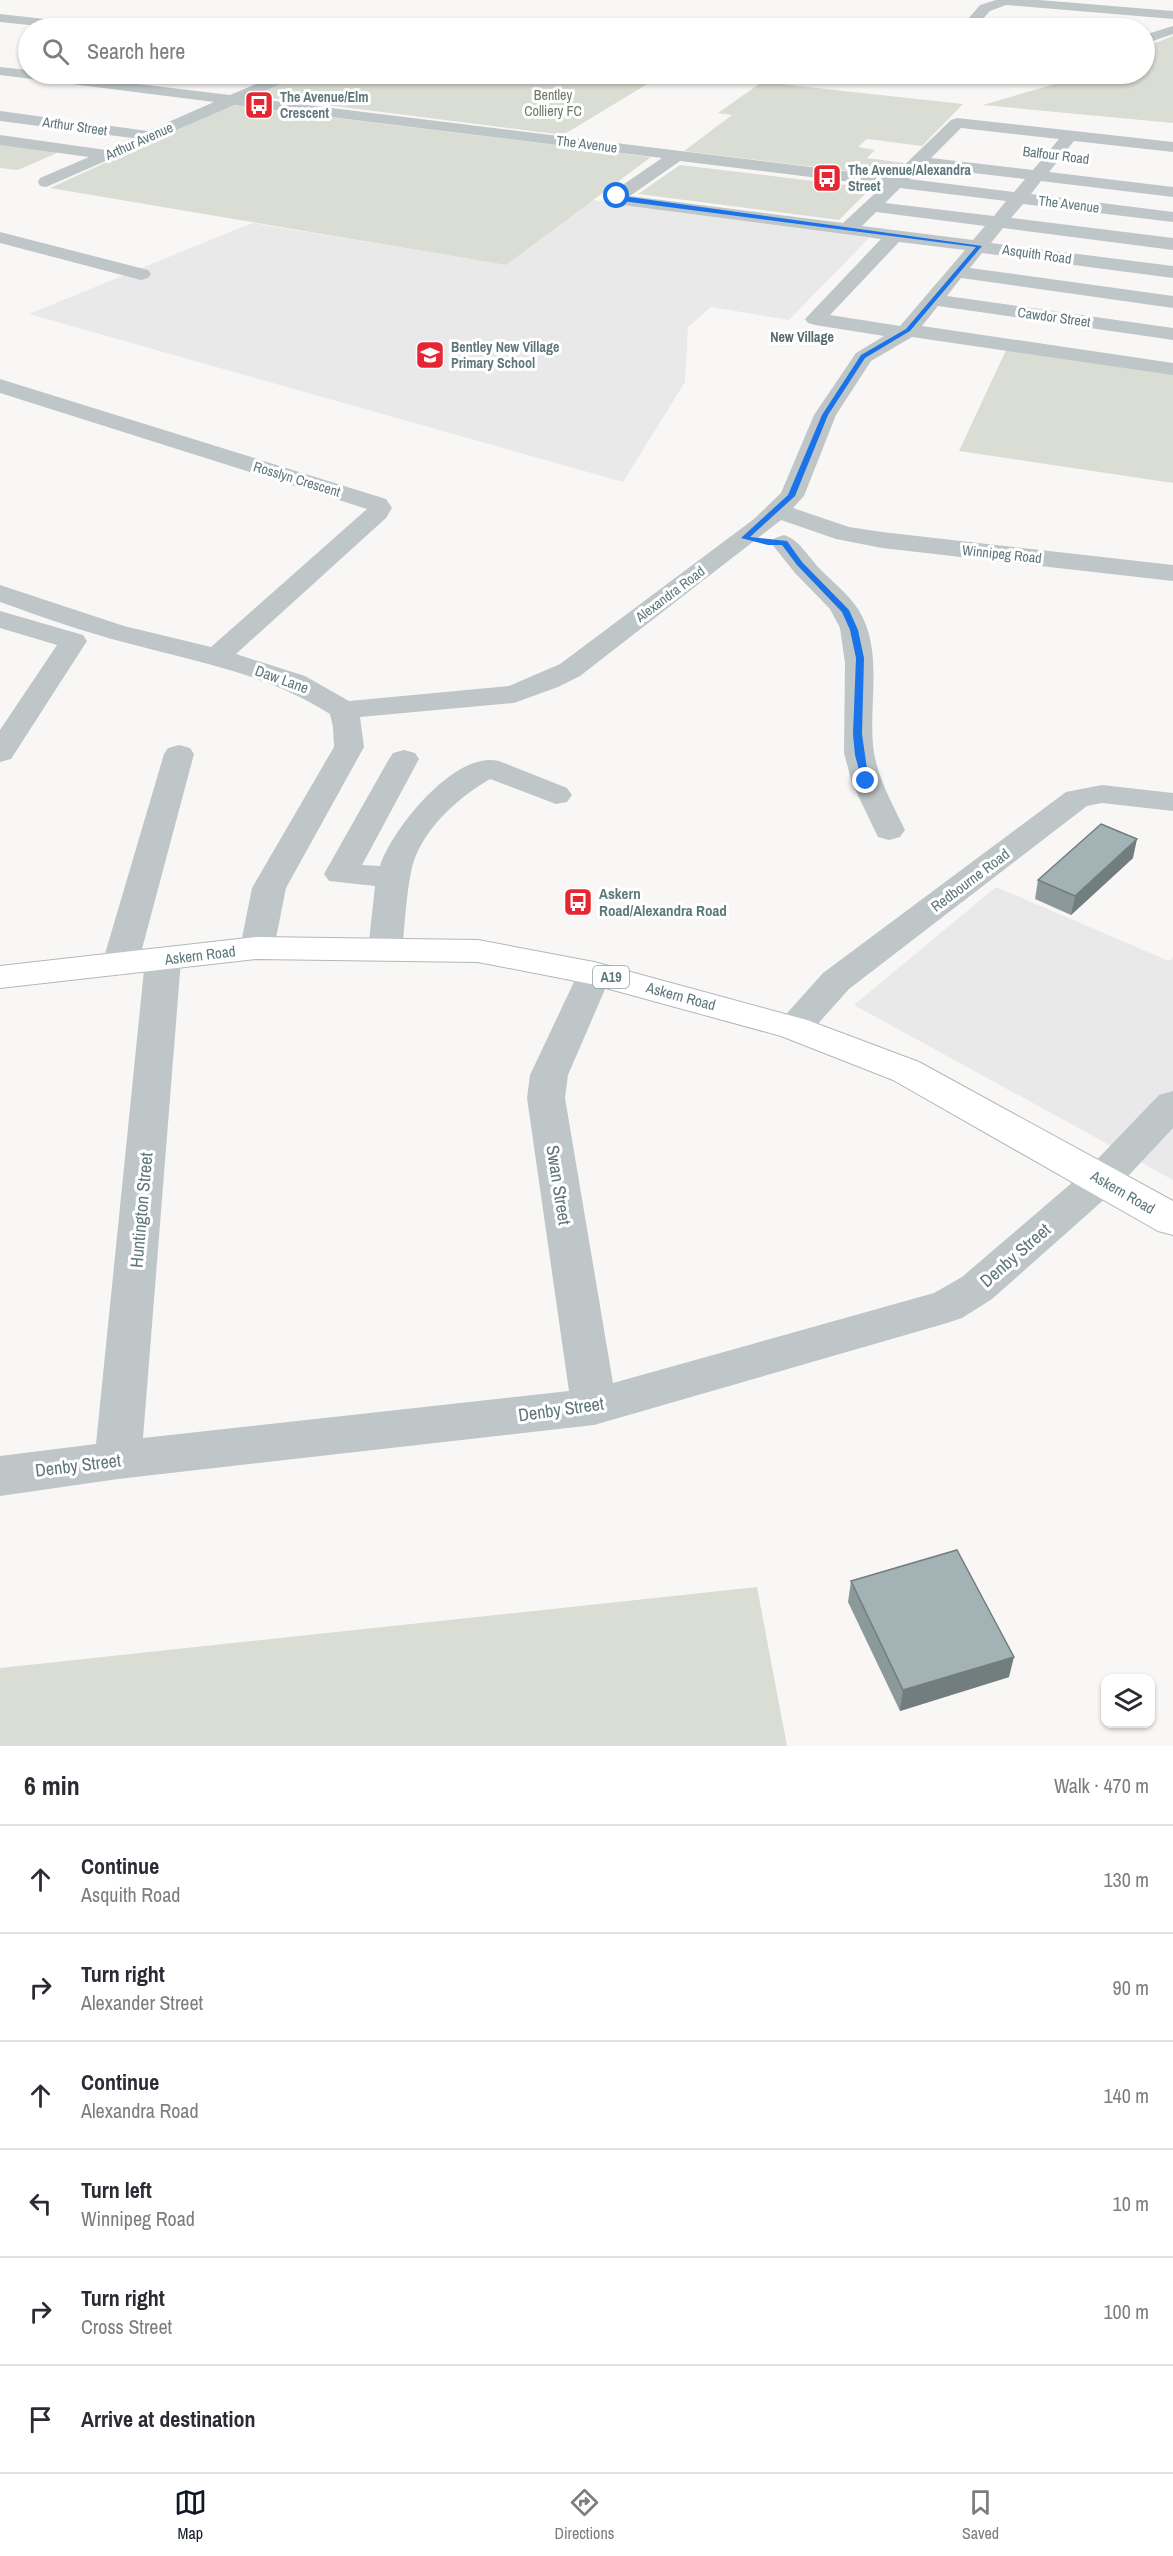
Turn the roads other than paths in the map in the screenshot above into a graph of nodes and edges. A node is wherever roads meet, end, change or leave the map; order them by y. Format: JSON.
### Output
{"nodes":[{"id":1,"x":1173,"y":15,"type":"edge"},
{"id":2,"x":0,"y":18,"type":"edge"},
{"id":3,"x":976,"y":18,"type":"edge"},
{"id":4,"x":18,"y":20,"type":"edge"},
{"id":5,"x":1155,"y":29,"type":"edge"},
{"id":6,"x":1172,"y":30,"type":"edge"},
{"id":7,"x":1155,"y":36,"type":"edge"},
{"id":8,"x":0,"y":71,"type":"edge"},
{"id":9,"x":18,"y":73,"type":"edge"},
{"id":10,"x":18,"y":77,"type":"edge"},
{"id":11,"x":0,"y":84,"type":"edge"},
{"id":12,"x":105,"y":84,"type":"edge"},
{"id":13,"x":268,"y":84,"type":"edge"},
{"id":14,"x":232,"y":100,"type":"junction"},
{"id":15,"x":0,"y":116,"type":"edge"},
{"id":16,"x":41,"y":121,"type":"junction"},
{"id":17,"x":150,"y":136,"type":"junction"},
{"id":18,"x":1070,"y":136,"type":"junction"},
{"id":19,"x":0,"y":139,"type":"edge"},
{"id":20,"x":938,"y":141,"type":"junction"},
{"id":21,"x":962,"y":144,"type":"dead end"},
{"id":22,"x":1173,"y":147,"type":"edge"},
{"id":23,"x":1032,"y":152,"type":"dead end"},
{"id":24,"x":109,"y":155,"type":"junction"},
{"id":25,"x":676,"y":155,"type":"junction"},
{"id":26,"x":1055,"y":155,"type":"junction"},
{"id":27,"x":1078,"y":157,"type":"dead end"},
{"id":28,"x":917,"y":161,"type":"junction"},
{"id":29,"x":1037,"y":176,"type":"junction"},
{"id":30,"x":1168,"y":177,"type":"edge"},
{"id":31,"x":46,"y":182,"type":"dead end"},
{"id":32,"x":895,"y":182,"type":"junction"},
{"id":33,"x":1017,"y":197,"type":"junction"},
{"id":34,"x":871,"y":206,"type":"junction"},
{"id":35,"x":1173,"y":217,"type":"edge"},
{"id":36,"x":998,"y":222,"type":"junction"},
{"id":37,"x":848,"y":229,"type":"junction"},
{"id":38,"x":895,"y":235,"type":"junction"},
{"id":39,"x":0,"y":237,"type":"edge"},
{"id":40,"x":1129,"y":239,"type":"junction"},
{"id":41,"x":1173,"y":244,"type":"edge"},
{"id":42,"x":980,"y":246,"type":"junction"},
{"id":43,"x":1113,"y":264,"type":"junction"},
{"id":44,"x":1173,"y":272,"type":"edge"},
{"id":45,"x":958,"y":273,"type":"junction"},
{"id":46,"x":141,"y":274,"type":"dead end"},
{"id":47,"x":1094,"y":291,"type":"junction"},
{"id":48,"x":935,"y":300,"type":"junction"},
{"id":49,"x":1173,"y":302,"type":"edge"},
{"id":50,"x":1076,"y":320,"type":"junction"},
{"id":51,"x":905,"y":333,"type":"junction"},
{"id":52,"x":1173,"y":334,"type":"edge"},
{"id":53,"x":1057,"y":352,"type":"junction"},
{"id":54,"x":1173,"y":369,"type":"edge"},
{"id":55,"x":0,"y":386,"type":"edge"},
{"id":56,"x":777,"y":511,"type":"junction"},
{"id":57,"x":832,"y":530,"type":"junction"},
{"id":58,"x":744,"y":538,"type":"junction"},
{"id":59,"x":784,"y":543,"type":"junction"},
{"id":60,"x":1173,"y":573,"type":"edge"},
{"id":61,"x":0,"y":593,"type":"edge"},
{"id":62,"x":0,"y":619,"type":"edge"},
{"id":63,"x":73,"y":641,"type":"junction"},
{"id":64,"x":153,"y":642,"type":"junction"},
{"id":65,"x":216,"y":657,"type":"junction"},
{"id":66,"x":343,"y":710,"type":"junction"},
{"id":67,"x":0,"y":753,"type":"edge"},
{"id":68,"x":179,"y":754,"type":"dead end"},
{"id":69,"x":404,"y":759,"type":"dead end"},
{"id":70,"x":556,"y":795,"type":"dead end"},
{"id":71,"x":1173,"y":802,"type":"edge"},
{"id":72,"x":889,"y":830,"type":"dead end"},
{"id":73,"x":394,"y":877,"type":"junction"},
{"id":74,"x":257,"y":948,"type":"junction"},
{"id":75,"x":385,"y":950,"type":"junction"},
{"id":76,"x":163,"y":960,"type":"junction"},
{"id":77,"x":120,"y":964,"type":"junction"},
{"id":78,"x":594,"y":972,"type":"junction"},
{"id":79,"x":0,"y":976,"type":"edge"},
{"id":80,"x":794,"y":1028,"type":"junction"},
{"id":81,"x":1173,"y":1104,"type":"edge"},
{"id":82,"x":1102,"y":1179,"type":"junction"},
{"id":83,"x":1173,"y":1220,"type":"edge"},
{"id":84,"x":594,"y":1407,"type":"junction"},
{"id":85,"x":118,"y":1460,"type":"junction"},
{"id":86,"x":0,"y":1476,"type":"edge"}],
"edges":[{"from":1,"to":3,"type":"street"},
{"from":2,"to":4,"type":"street"},
{"from":5,"to":6,"type":"street"},
{"from":6,"to":7,"type":"street"},
{"from":8,"to":9,"type":"street","name":"The Avenue"},
{"from":10,"to":11,"type":"street"},
{"from":12,"to":14,"type":"street","name":"The Avenue"},
{"from":13,"to":14,"type":"street","name":"Arthur Avenue"},
{"from":14,"to":17,"type":"street","name":"Arthur Avenue"},
{"from":14,"to":25,"type":"street","name":"The Avenue"},
{"from":15,"to":16,"type":"street","name":"Arthur Street"},
{"from":16,"to":17,"type":"street","name":"Arthur Street"},
{"from":16,"to":19,"type":"street"},
{"from":17,"to":24,"type":"street","name":"Arthur Avenue"},
{"from":18,"to":20,"type":"street"},
{"from":18,"to":22,"type":"street"},
{"from":18,"to":26,"type":"street","name":"Alexandra Road"},
{"from":19,"to":24,"type":"street"},
{"from":20,"to":21,"type":"street"},
{"from":20,"to":28,"type":"street"},
{"from":23,"to":26,"type":"street","name":"Balfour Road"},
{"from":24,"to":31,"type":"street","name":"Arthur Avenue"},
{"from":25,"to":32,"type":"street","name":"The Avenue"},
{"from":25,"to":37,"type":"street","name":"Asquith Road"},
{"from":26,"to":27,"type":"street","name":"Balfour Road"},
{"from":26,"to":29,"type":"street","name":"Alexandra Road"},
{"from":28,"to":29,"type":"street"},
{"from":28,"to":32,"type":"street"},
{"from":29,"to":30,"type":"street"},
{"from":29,"to":33,"type":"street","name":"Alexandra Road"},
{"from":30,"to":40,"type":"street"},
{"from":32,"to":33,"type":"street","name":"The Avenue"},
{"from":32,"to":34,"type":"street"},
{"from":33,"to":35,"type":"street","name":"The Avenue"},
{"from":33,"to":36,"type":"street","name":"Alexandra Road"},
{"from":34,"to":36,"type":"street"},
{"from":34,"to":37,"type":"street"},
{"from":36,"to":40,"type":"street"},
{"from":36,"to":42,"type":"street","name":"Alexandra Road"},
{"from":37,"to":38,"type":"street","name":"Asquith Road"},
{"from":38,"to":42,"type":"street","name":"Asquith Road"},
{"from":38,"to":51,"type":"street"},
{"from":39,"to":46,"type":"street"},
{"from":40,"to":41,"type":"street"},
{"from":40,"to":43,"type":"street"},
{"from":42,"to":43,"type":"street","name":"Asquith Road"},
{"from":42,"to":45,"type":"street","name":"Alexandra Road"},
{"from":43,"to":44,"type":"street","name":"Asquith Road"},
{"from":43,"to":47,"type":"street"},
{"from":45,"to":47,"type":"street"},
{"from":45,"to":48,"type":"street","name":"Alexandra Road"},
{"from":47,"to":49,"type":"street"},
{"from":47,"to":50,"type":"street"},
{"from":48,"to":50,"type":"street","name":"Cawdor Street"},
{"from":48,"to":51,"type":"street","name":"Alexandra Road"},
{"from":50,"to":52,"type":"street","name":"Cawdor Street"},
{"from":50,"to":53,"type":"street"},
{"from":51,"to":53,"type":"street"},
{"from":51,"to":56,"type":"street","name":"Alexandra Road"},
{"from":53,"to":54,"type":"street"},
{"from":55,"to":65,"type":"street","name":"Rosslyn Crescent"},
{"from":56,"to":57,"type":"street","name":"Winnipeg Road"},
{"from":56,"to":58,"type":"street","name":"Alexandra Road"},
{"from":57,"to":59,"type":"street","name":"Winnipeg Road"},
{"from":57,"to":60,"type":"street","name":"Winnipeg Road"},
{"from":58,"to":59,"type":"street","name":"Winnipeg Road"},
{"from":58,"to":66,"type":"street","name":"Alexandra Road"},
{"from":59,"to":72,"type":"street"},
{"from":61,"to":64,"type":"street","name":"Daw Lane"},
{"from":62,"to":63,"type":"street"},
{"from":63,"to":64,"type":"street"},
{"from":63,"to":67,"type":"street"},
{"from":64,"to":65,"type":"street","name":"Daw Lane"},
{"from":65,"to":66,"type":"street","name":"Daw Lane"},
{"from":66,"to":74,"type":"street"},
{"from":68,"to":77,"type":"street"},
{"from":69,"to":73,"type":"street"},
{"from":70,"to":73,"type":"street"},
{"from":71,"to":80,"type":"street","name":"Redbourne Road"},
{"from":73,"to":75,"type":"street"},
{"from":74,"to":75,"type":"highway","name":"Askern Road","number":"A19"},
{"from":74,"to":76,"type":"highway","name":"Askern Road","number":"A19"},
{"from":75,"to":78,"type":"highway","name":"Askern Road","number":"A19"},
{"from":76,"to":77,"type":"highway","name":"Askern Road","number":"A19"},
{"from":76,"to":85,"type":"street","name":"Huntington Street"},
{"from":77,"to":79,"type":"highway","name":"Askern Road","number":"A19"},
{"from":78,"to":80,"type":"highway","name":"Askern Road","number":"A19"},
{"from":78,"to":84,"type":"street","name":"Swan Street"},
{"from":80,"to":82,"type":"highway","name":"Askern Road","number":"A19"},
{"from":81,"to":82,"type":"street","name":"Denby Street"},
{"from":82,"to":83,"type":"highway","name":"Askern Road","number":"A19"},
{"from":82,"to":84,"type":"street","name":"Denby Street"},
{"from":84,"to":85,"type":"street","name":"Denby Street"},
{"from":85,"to":86,"type":"street","name":"Denby Street"}]}
